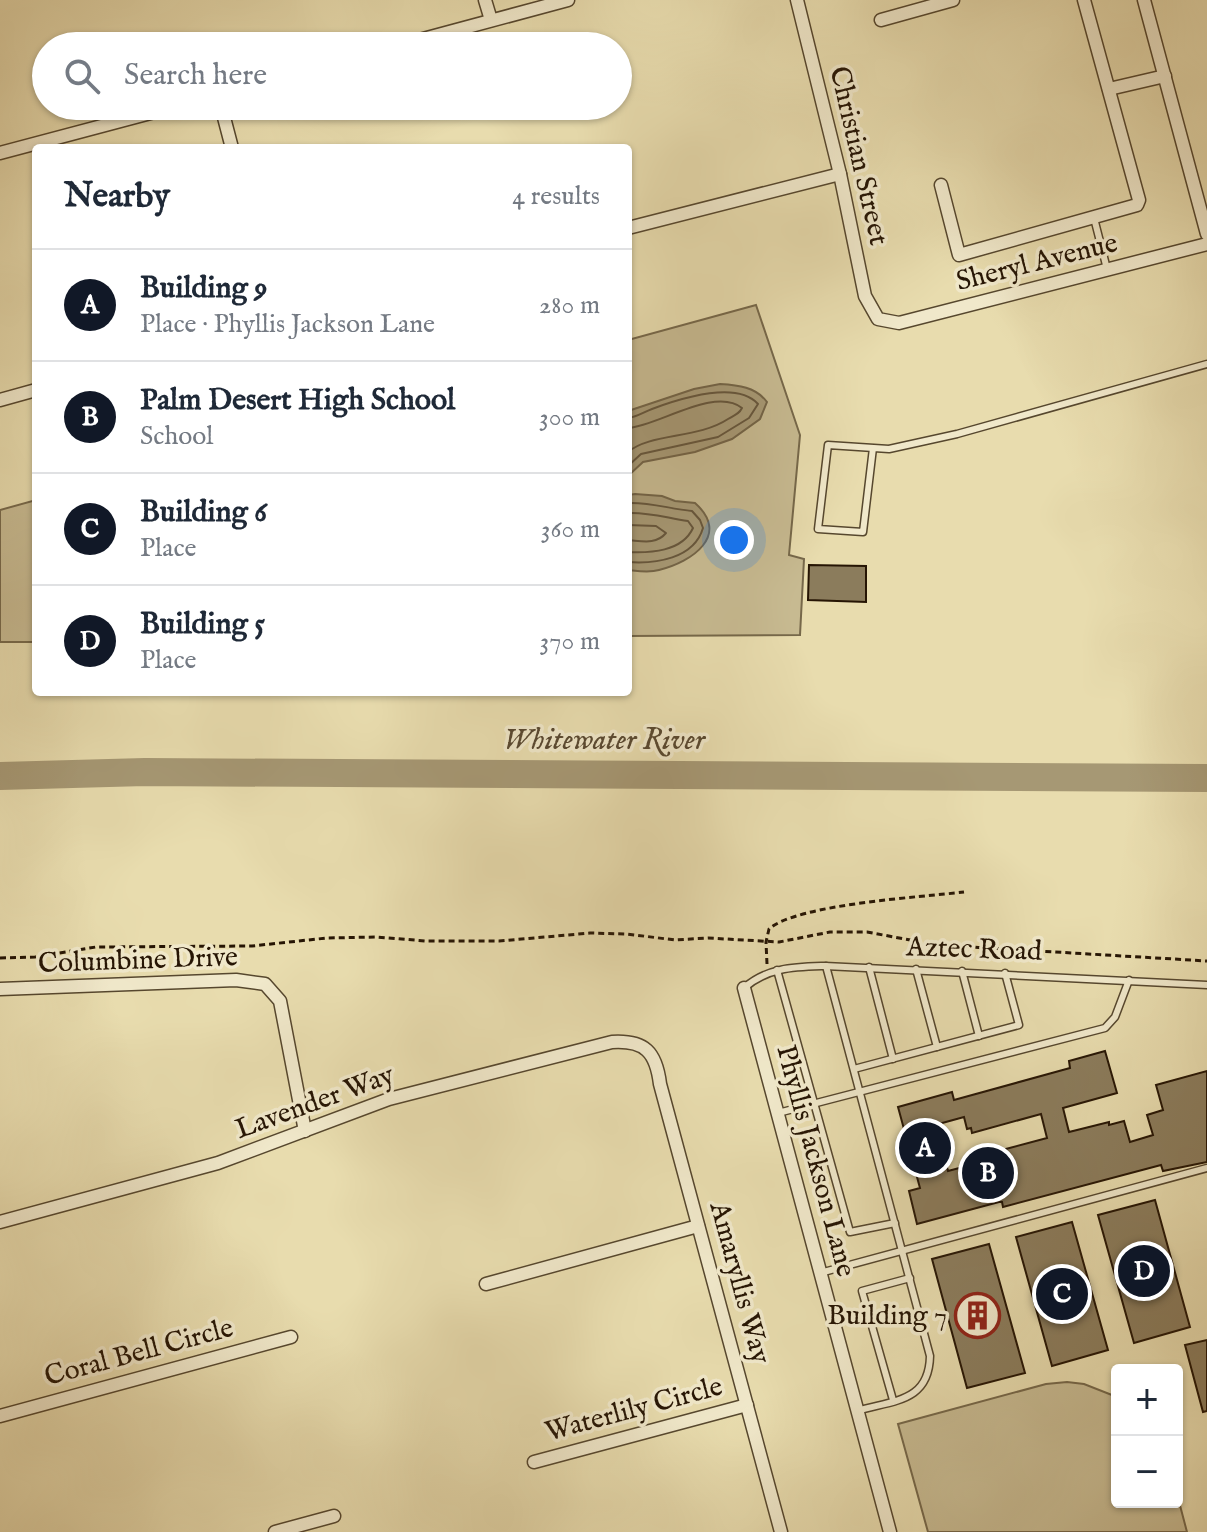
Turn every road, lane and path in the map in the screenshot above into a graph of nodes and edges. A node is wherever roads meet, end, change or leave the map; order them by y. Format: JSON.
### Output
{"nodes":[{"id":1,"x":485,"y":0,"type":"edge"},
{"id":2,"x":568,"y":0,"type":"edge"},
{"id":3,"x":797,"y":0,"type":"edge"},
{"id":4,"x":953,"y":0,"type":"edge"},
{"id":5,"x":1084,"y":0,"type":"edge"},
{"id":6,"x":1144,"y":0,"type":"edge"},
{"id":7,"x":491,"y":20,"type":"junction"},
{"id":8,"x":881,"y":20,"type":"dead end"},
{"id":9,"x":448,"y":32,"type":"edge"},
{"id":10,"x":1165,"y":76,"type":"junction"},
{"id":11,"x":1109,"y":89,"type":"junction"},
{"id":12,"x":124,"y":120,"type":"edge"},
{"id":13,"x":225,"y":120,"type":"edge"},
{"id":14,"x":34,"y":144,"type":"edge"},
{"id":15,"x":231,"y":144,"type":"edge"},
{"id":16,"x":32,"y":145,"type":"edge"},
{"id":17,"x":0,"y":153,"type":"edge"},
{"id":18,"x":840,"y":174,"type":"junction"},
{"id":19,"x":941,"y":185,"type":"dead end"},
{"id":20,"x":1094,"y":218,"type":"junction"},
{"id":21,"x":632,"y":227,"type":"edge"},
{"id":22,"x":1207,"y":234,"type":"edge"},
{"id":23,"x":1207,"y":244,"type":"edge"},
{"id":24,"x":1107,"y":270,"type":"junction"},
{"id":25,"x":878,"y":319,"type":"joint"},
{"id":26,"x":1207,"y":364,"type":"edge"},
{"id":27,"x":32,"y":391,"type":"edge"},
{"id":28,"x":0,"y":400,"type":"edge"},
{"id":29,"x":873,"y":448,"type":"junction"},
{"id":30,"x":964,"y":892,"type":"dead end"},
{"id":31,"x":766,"y":942,"type":"junction"},
{"id":32,"x":0,"y":958,"type":"edge"},
{"id":33,"x":1207,"y":961,"type":"edge"},
{"id":34,"x":826,"y":966,"type":"junction"},
{"id":35,"x":869,"y":967,"type":"junction"},
{"id":36,"x":916,"y":969,"type":"junction"},
{"id":37,"x":777,"y":970,"type":"junction"},
{"id":38,"x":962,"y":971,"type":"junction"},
{"id":39,"x":768,"y":973,"type":"junction"},
{"id":40,"x":1005,"y":973,"type":"junction"},
{"id":41,"x":1129,"y":980,"type":"junction"},
{"id":42,"x":1207,"y":985,"type":"edge"},
{"id":43,"x":744,"y":988,"type":"joint"},
{"id":44,"x":0,"y":989,"type":"edge"},
{"id":45,"x":979,"y":1036,"type":"junction"},
{"id":46,"x":937,"y":1047,"type":"junction"},
{"id":47,"x":646,"y":1048,"type":"joint"},
{"id":48,"x":893,"y":1059,"type":"junction"},
{"id":49,"x":854,"y":1069,"type":"junction"},
{"id":50,"x":860,"y":1092,"type":"junction"},
{"id":51,"x":815,"y":1104,"type":"junction"},
{"id":52,"x":778,"y":1113,"type":"junction"},
{"id":53,"x":305,"y":1131,"type":"junction"},
{"id":54,"x":1207,"y":1168,"type":"edge"},
{"id":55,"x":0,"y":1222,"type":"edge"},
{"id":56,"x":895,"y":1223,"type":"junction"},
{"id":57,"x":698,"y":1226,"type":"junction"},
{"id":58,"x":902,"y":1251,"type":"junction"},
{"id":59,"x":820,"y":1273,"type":"junction"},
{"id":60,"x":910,"y":1278,"type":"junction"},
{"id":61,"x":486,"y":1284,"type":"dead end"},
{"id":62,"x":291,"y":1337,"type":"dead end"},
{"id":63,"x":893,"y":1400,"type":"junction"},
{"id":64,"x":747,"y":1405,"type":"junction"},
{"id":65,"x":857,"y":1411,"type":"junction"},
{"id":66,"x":0,"y":1416,"type":"edge"},
{"id":67,"x":534,"y":1462,"type":"dead end"},
{"id":68,"x":334,"y":1516,"type":"dead end"},
{"id":69,"x":275,"y":1532,"type":"edge"},
{"id":70,"x":781,"y":1532,"type":"edge"},
{"id":71,"x":890,"y":1532,"type":"edge"}],
"edges":[{"from":1,"to":7,"type":"street"},
{"from":2,"to":7,"type":"street"},
{"from":3,"to":18,"type":"street","name":"Christian Street"},
{"from":4,"to":8,"type":"street"},
{"from":5,"to":11,"type":"street"},
{"from":6,"to":10,"type":"street"},
{"from":7,"to":9,"type":"street"},
{"from":10,"to":11,"type":"street"},
{"from":10,"to":22,"type":"street"},
{"from":11,"to":20,"type":"street"},
{"from":12,"to":14,"type":"street"},
{"from":13,"to":15,"type":"street"},
{"from":16,"to":17,"type":"street"},
{"from":18,"to":21,"type":"street"},
{"from":18,"to":25,"type":"street","name":"Christian Street"},
{"from":19,"to":20,"type":"street"},
{"from":20,"to":24,"type":"lane"},
{"from":23,"to":24,"type":"street","name":"Sheryl Avenue"},
{"from":24,"to":25,"type":"street","name":"Sheryl Avenue"},
{"from":26,"to":29,"type":"lane"},
{"from":27,"to":28,"type":"street"},
{"from":29,"to":29,"type":"lane"},
{"from":30,"to":31,"type":"path"},
{"from":31,"to":32,"type":"path"},
{"from":31,"to":33,"type":"path"},
{"from":31,"to":39,"type":"path"},
{"from":34,"to":35,"type":"lane","name":"Aztec Road"},
{"from":34,"to":37,"type":"lane","name":"Aztec Road"},
{"from":34,"to":49,"type":"lane"},
{"from":35,"to":36,"type":"lane","name":"Aztec Road"},
{"from":35,"to":48,"type":"lane"},
{"from":36,"to":38,"type":"lane","name":"Aztec Road"},
{"from":36,"to":46,"type":"lane"},
{"from":37,"to":39,"type":"lane","name":"Aztec Road"},
{"from":37,"to":51,"type":"lane"},
{"from":38,"to":40,"type":"lane","name":"Aztec Road"},
{"from":38,"to":45,"type":"lane"},
{"from":39,"to":43,"type":"lane","name":"Aztec Road"},
{"from":40,"to":41,"type":"lane","name":"Aztec Road"},
{"from":40,"to":45,"type":"lane"},
{"from":41,"to":42,"type":"lane","name":"Aztec Road"},
{"from":41,"to":50,"type":"lane"},
{"from":43,"to":52,"type":"street","name":"Phyllis Jackson Lane"},
{"from":44,"to":53,"type":"street","name":"Columbine Drive"},
{"from":45,"to":46,"type":"lane"},
{"from":46,"to":48,"type":"lane"},
{"from":47,"to":53,"type":"street","name":"Lavender Way"},
{"from":47,"to":57,"type":"street","name":"Amaryllis Way"},
{"from":48,"to":49,"type":"lane"},
{"from":49,"to":50,"type":"lane"},
{"from":50,"to":51,"type":"lane"},
{"from":50,"to":56,"type":"lane"},
{"from":51,"to":52,"type":"lane"},
{"from":51,"to":56,"type":"lane"},
{"from":52,"to":59,"type":"street","name":"Phyllis Jackson Lane"},
{"from":53,"to":55,"type":"street","name":"Lavender Way"},
{"from":54,"to":58,"type":"lane"},
{"from":56,"to":58,"type":"lane"},
{"from":57,"to":61,"type":"street"},
{"from":57,"to":64,"type":"street","name":"Amaryllis Way"},
{"from":58,"to":59,"type":"lane"},
{"from":58,"to":60,"type":"lane"},
{"from":59,"to":65,"type":"street","name":"Phyllis Jackson Lane"},
{"from":60,"to":63,"type":"lane"},
{"from":60,"to":63,"type":"lane"},
{"from":62,"to":66,"type":"street","name":"Coral Bell Circle"},
{"from":63,"to":65,"type":"lane"},
{"from":64,"to":67,"type":"street","name":"Waterlily Circle"},
{"from":64,"to":70,"type":"street","name":"Amaryllis Way"},
{"from":65,"to":71,"type":"street","name":"Phyllis Jackson Lane"},
{"from":68,"to":69,"type":"street"}]}
